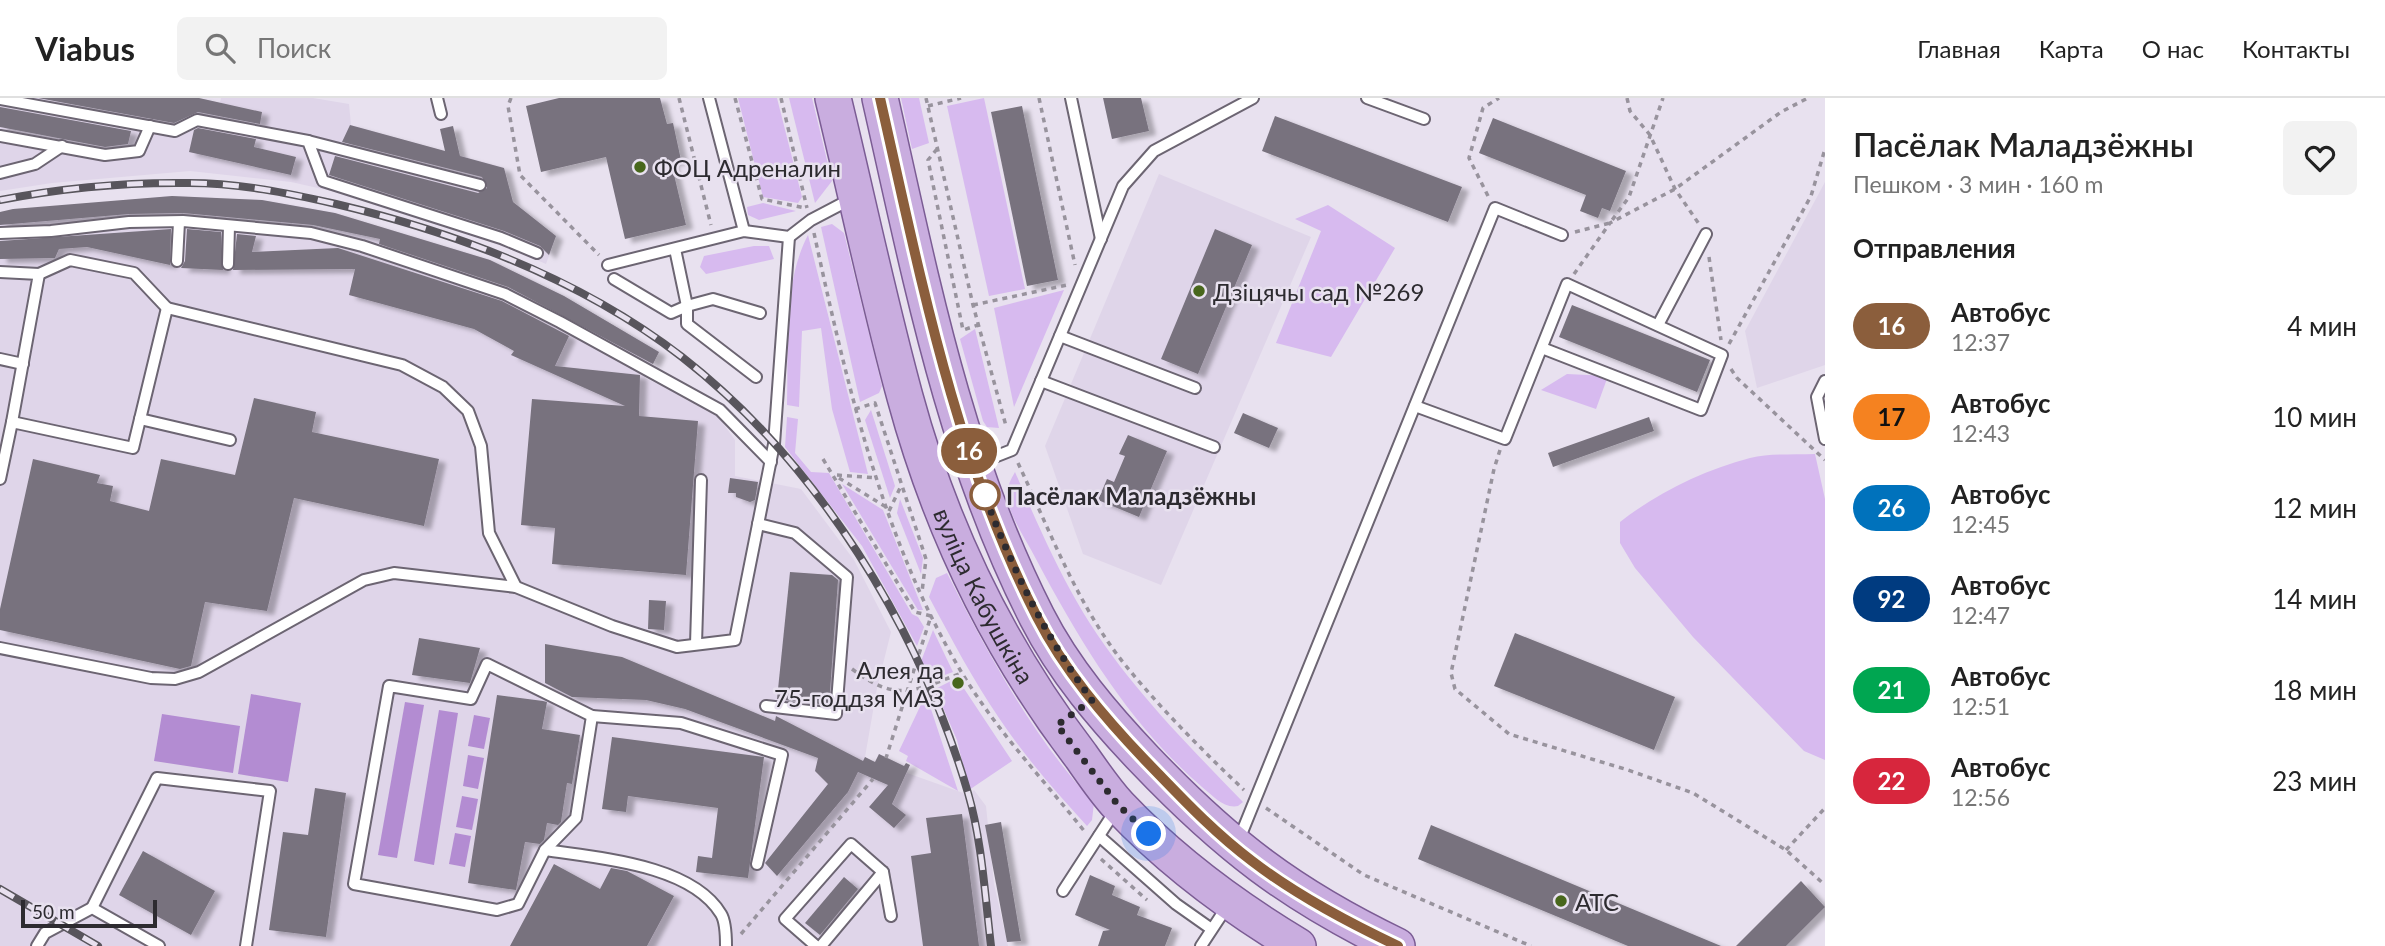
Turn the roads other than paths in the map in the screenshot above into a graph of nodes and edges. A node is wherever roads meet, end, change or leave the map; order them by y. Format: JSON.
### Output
{"nodes":[{"id":1,"x":437,"y":98,"type":"edge"},
{"id":2,"x":709,"y":98,"type":"edge"},
{"id":3,"x":833,"y":98,"type":"edge"},
{"id":4,"x":880,"y":98,"type":"edge"},
{"id":5,"x":1070,"y":98,"type":"edge"},
{"id":6,"x":1254,"y":98,"type":"edge"},
{"id":7,"x":1367,"y":98,"type":"edge"},
{"id":8,"x":0,"y":99,"type":"edge"},
{"id":9,"x":441,"y":114,"type":"dead end"},
{"id":10,"x":1424,"y":119,"type":"dead end"},
{"id":11,"x":150,"y":126,"type":"junction"},
{"id":12,"x":0,"y":136,"type":"edge"},
{"id":13,"x":308,"y":141,"type":"junction"},
{"id":14,"x":62,"y":146,"type":"junction"},
{"id":15,"x":0,"y":173,"type":"edge"},
{"id":16,"x":480,"y":185,"type":"dead end"},
{"id":17,"x":857,"y":196,"type":"junction"},
{"id":18,"x":179,"y":222,"type":"junction"},
{"id":19,"x":229,"y":226,"type":"junction"},
{"id":20,"x":744,"y":230,"type":"junction"},
{"id":21,"x":0,"y":233,"type":"edge"},
{"id":22,"x":1706,"y":234,"type":"road end"},
{"id":23,"x":1562,"y":235,"type":"road end"},
{"id":24,"x":789,"y":237,"type":"junction"},
{"id":25,"x":1101,"y":239,"type":"junction"},
{"id":26,"x":675,"y":249,"type":"junction"},
{"id":27,"x":537,"y":253,"type":"dead end"},
{"id":28,"x":177,"y":261,"type":"dead end"},
{"id":29,"x":228,"y":264,"type":"dead end"},
{"id":30,"x":608,"y":265,"type":"road end"},
{"id":31,"x":0,"y":272,"type":"edge"},
{"id":32,"x":39,"y":274,"type":"junction"},
{"id":33,"x":614,"y":279,"type":"dead end"},
{"id":34,"x":687,"y":306,"type":"junction"},
{"id":35,"x":167,"y":308,"type":"junction"},
{"id":36,"x":760,"y":313,"type":"dead end"},
{"id":37,"x":1658,"y":325,"type":"junction"},
{"id":38,"x":1060,"y":335,"type":"junction"},
{"id":39,"x":1542,"y":348,"type":"junction"},
{"id":40,"x":0,"y":359,"type":"edge"},
{"id":41,"x":23,"y":364,"type":"junction"},
{"id":42,"x":756,"y":377,"type":"dead end"},
{"id":43,"x":1041,"y":381,"type":"junction"},
{"id":44,"x":1825,"y":381,"type":"edge"},
{"id":45,"x":1195,"y":388,"type":"dead end"},
{"id":46,"x":1415,"y":406,"type":"junction"},
{"id":47,"x":140,"y":419,"type":"junction"},
{"id":48,"x":12,"y":422,"type":"junction"},
{"id":49,"x":1825,"y":439,"type":"edge"},
{"id":50,"x":230,"y":440,"type":"dead end"},
{"id":51,"x":1214,"y":447,"type":"dead end"},
{"id":52,"x":771,"y":463,"type":"junction"},
{"id":53,"x":973,"y":465,"type":"junction"},
{"id":54,"x":0,"y":479,"type":"edge"},
{"id":55,"x":701,"y":480,"type":"dead end"},
{"id":56,"x":758,"y":524,"type":"junction"},
{"id":57,"x":516,"y":587,"type":"junction"},
{"id":58,"x":696,"y":644,"type":"junction"},
{"id":59,"x":0,"y":648,"type":"edge"},
{"id":60,"x":1092,"y":700,"type":"junction"},
{"id":61,"x":766,"y":706,"type":"dead end"},
{"id":62,"x":592,"y":716,"type":"junction"},
{"id":63,"x":1057,"y":725,"type":"junction"},
{"id":64,"x":1118,"y":805,"type":"junction"},
{"id":65,"x":1099,"y":836,"type":"junction"},
{"id":66,"x":1235,"y":848,"type":"junction"},
{"id":67,"x":545,"y":850,"type":"junction"},
{"id":68,"x":757,"y":864,"type":"dead end"},
{"id":69,"x":883,"y":872,"type":"junction"},
{"id":70,"x":1063,"y":891,"type":"dead end"},
{"id":71,"x":92,"y":908,"type":"junction"},
{"id":72,"x":1220,"y":915,"type":"junction"},
{"id":73,"x":891,"y":916,"type":"dead end"},
{"id":74,"x":37,"y":946,"type":"edge"},
{"id":75,"x":159,"y":946,"type":"edge"},
{"id":76,"x":246,"y":946,"type":"edge"},
{"id":77,"x":726,"y":946,"type":"edge"},
{"id":78,"x":818,"y":946,"type":"edge"},
{"id":79,"x":1201,"y":946,"type":"edge"},
{"id":80,"x":1298,"y":946,"type":"edge"},
{"id":81,"x":1398,"y":946,"type":"edge"}],
"edges":[{"from":1,"to":9,"type":"lane"},
{"from":2,"to":20,"type":"lane"},
{"from":3,"to":17,"type":"main road","name":"вуліца Кабушкіна"},
{"from":4,"to":53,"type":"main road","name":"вуліца Кабушкіна"},
{"from":5,"to":25,"type":"lane"},
{"from":6,"to":25,"type":"lane"},
{"from":7,"to":10,"type":"lane"},
{"from":8,"to":11,"type":"lane"},
{"from":11,"to":13,"type":"lane"},
{"from":11,"to":14,"type":"lane"},
{"from":12,"to":14,"type":"lane"},
{"from":13,"to":16,"type":"lane"},
{"from":13,"to":27,"type":"lane"},
{"from":14,"to":15,"type":"lane"},
{"from":17,"to":24,"type":"lane"},
{"from":17,"to":63,"type":"main road","name":"вуліца Кабушкіна"},
{"from":18,"to":19,"type":"lane"},
{"from":18,"to":21,"type":"lane"},
{"from":18,"to":28,"type":"lane"},
{"from":19,"to":29,"type":"lane"},
{"from":19,"to":52,"type":"lane"},
{"from":20,"to":24,"type":"lane"},
{"from":20,"to":26,"type":"lane"},
{"from":22,"to":37,"type":"lane"},
{"from":23,"to":46,"type":"lane"},
{"from":24,"to":52,"type":"lane"},
{"from":25,"to":38,"type":"lane"},
{"from":26,"to":30,"type":"lane"},
{"from":26,"to":34,"type":"lane"},
{"from":31,"to":32,"type":"lane"},
{"from":32,"to":35,"type":"lane"},
{"from":32,"to":41,"type":"lane"},
{"from":33,"to":34,"type":"lane"},
{"from":34,"to":36,"type":"lane"},
{"from":34,"to":42,"type":"lane"},
{"from":35,"to":47,"type":"lane"},
{"from":35,"to":57,"type":"lane"},
{"from":37,"to":39,"type":"lane"},
{"from":37,"to":39,"type":"lane"},
{"from":38,"to":43,"type":"lane"},
{"from":38,"to":45,"type":"lane"},
{"from":39,"to":46,"type":"lane"},
{"from":40,"to":41,"type":"lane"},
{"from":41,"to":48,"type":"lane"},
{"from":43,"to":51,"type":"lane"},
{"from":43,"to":53,"type":"lane"},
{"from":44,"to":49,"type":"lane"},
{"from":46,"to":66,"type":"lane"},
{"from":47,"to":48,"type":"lane"},
{"from":47,"to":50,"type":"lane"},
{"from":48,"to":54,"type":"lane"},
{"from":52,"to":56,"type":"lane"},
{"from":53,"to":60,"type":"main road","name":"вуліца Кабушкіна"},
{"from":55,"to":58,"type":"lane"},
{"from":56,"to":58,"type":"lane"},
{"from":56,"to":61,"type":"lane"},
{"from":57,"to":58,"type":"lane"},
{"from":57,"to":59,"type":"lane"},
{"from":60,"to":63,"type":"main road"},
{"from":60,"to":66,"type":"main road","name":"вуліца Кабушкіна"},
{"from":62,"to":67,"type":"lane"},
{"from":62,"to":67,"type":"lane"},
{"from":62,"to":68,"type":"lane"},
{"from":63,"to":64,"type":"main road","name":"вуліца Кабушкіна"},
{"from":64,"to":65,"type":"lane"},
{"from":64,"to":72,"type":"main road","name":"вуліца Кабушкіна"},
{"from":65,"to":70,"type":"lane"},
{"from":65,"to":72,"type":"lane"},
{"from":66,"to":81,"type":"main road","name":"вуліца Кабушкіна"},
{"from":67,"to":77,"type":"lane"},
{"from":69,"to":73,"type":"lane"},
{"from":69,"to":78,"type":"lane"},
{"from":69,"to":78,"type":"lane"},
{"from":71,"to":74,"type":"lane"},
{"from":71,"to":75,"type":"lane"},
{"from":71,"to":76,"type":"lane"},
{"from":72,"to":79,"type":"lane"},
{"from":72,"to":80,"type":"main road","name":"вуліца Кабушкіна"}]}
